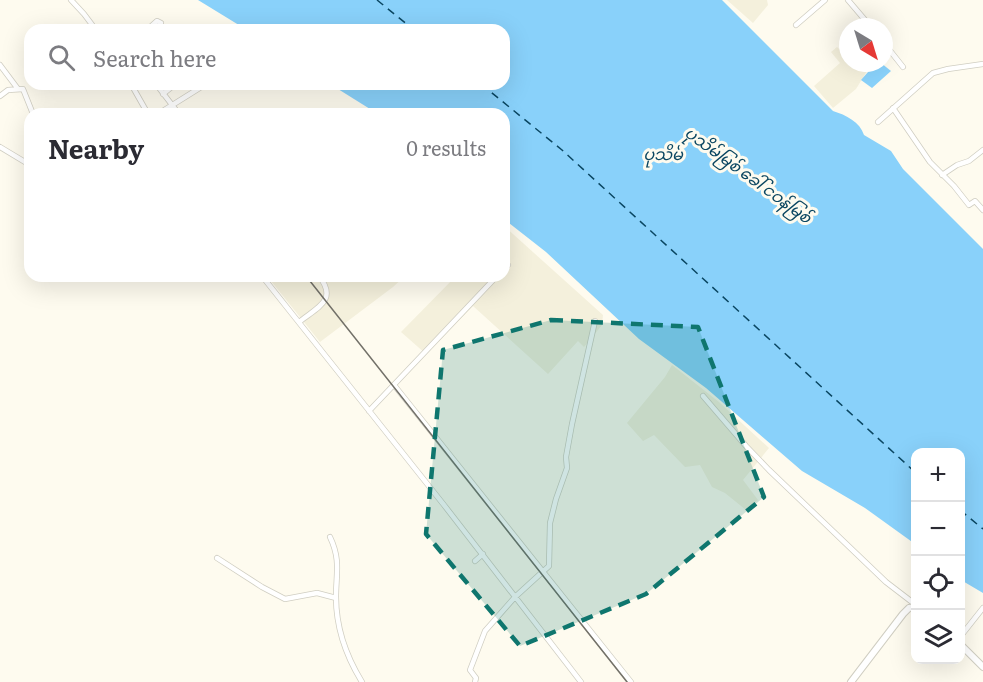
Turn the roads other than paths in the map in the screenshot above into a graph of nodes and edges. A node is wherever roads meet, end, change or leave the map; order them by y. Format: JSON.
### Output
{"nodes":[{"id":1,"x":70,"y":0,"type":"edge"},
{"id":2,"x":825,"y":0,"type":"edge"},
{"id":3,"x":849,"y":0,"type":"edge"},
{"id":4,"x":864,"y":18,"type":"edge"},
{"id":5,"x":162,"y":23,"type":"dead end"},
{"id":6,"x":91,"y":24,"type":"edge"},
{"id":7,"x":154,"y":24,"type":"edge"},
{"id":8,"x":796,"y":24,"type":"dead end"},
{"id":9,"x":893,"y":54,"type":"edge"},
{"id":10,"x":983,"y":64,"type":"edge"},
{"id":11,"x":0,"y":65,"type":"edge"},
{"id":12,"x":903,"y":67,"type":"dead end"},
{"id":13,"x":18,"y":88,"type":"junction"},
{"id":14,"x":134,"y":90,"type":"edge"},
{"id":15,"x":160,"y":90,"type":"edge"},
{"id":16,"x":168,"y":90,"type":"edge"},
{"id":17,"x":194,"y":90,"type":"edge"},
{"id":18,"x":163,"y":94,"type":"junction"},
{"id":19,"x":0,"y":96,"type":"edge"},
{"id":20,"x":172,"y":105,"type":"junction"},
{"id":21,"x":31,"y":108,"type":"edge"},
{"id":22,"x":144,"y":108,"type":"edge"},
{"id":23,"x":167,"y":108,"type":"edge"},
{"id":24,"x":174,"y":108,"type":"edge"},
{"id":25,"x":893,"y":108,"type":"junction"},
{"id":26,"x":878,"y":122,"type":"dead end"},
{"id":27,"x":0,"y":147,"type":"edge"},
{"id":28,"x":983,"y":150,"type":"edge"},
{"id":29,"x":24,"y":161,"type":"edge"},
{"id":30,"x":942,"y":175,"type":"junction"},
{"id":31,"x":983,"y":210,"type":"edge"},
{"id":32,"x":267,"y":282,"type":"edge"},
{"id":33,"x":324,"y":282,"type":"edge"},
{"id":34,"x":491,"y":282,"type":"edge"},
{"id":35,"x":595,"y":321,"type":"dead end"},
{"id":36,"x":299,"y":322,"type":"junction"},
{"id":37,"x":394,"y":386,"type":"junction"},
{"id":38,"x":703,"y":396,"type":"dead end"},
{"id":39,"x":369,"y":411,"type":"junction"},
{"id":40,"x":330,"y":537,"type":"dead end"},
{"id":41,"x":483,"y":554,"type":"junction"},
{"id":42,"x":217,"y":558,"type":"dead end"},
{"id":43,"x":475,"y":561,"type":"dead end"},
{"id":44,"x":542,"y":573,"type":"junction"},
{"id":45,"x":515,"y":597,"type":"junction"},
{"id":46,"x":336,"y":598,"type":"junction"},
{"id":47,"x":911,"y":603,"type":"edge"},
{"id":48,"x":911,"y":607,"type":"edge"},
{"id":49,"x":983,"y":608,"type":"edge"},
{"id":50,"x":965,"y":631,"type":"edge"},
{"id":51,"x":965,"y":650,"type":"edge"},
{"id":52,"x":982,"y":665,"type":"edge"},
{"id":53,"x":361,"y":682,"type":"edge"},
{"id":54,"x":475,"y":682,"type":"edge"},
{"id":55,"x":581,"y":682,"type":"edge"},
{"id":56,"x":631,"y":682,"type":"edge"},
{"id":57,"x":851,"y":682,"type":"edge"}],
"edges":[{"from":1,"to":6,"type":"street"},
{"from":2,"to":8,"type":"street"},
{"from":3,"to":4,"type":"street"},
{"from":5,"to":7,"type":"street"},
{"from":9,"to":12,"type":"street"},
{"from":10,"to":25,"type":"street"},
{"from":11,"to":13,"type":"street"},
{"from":13,"to":19,"type":"street"},
{"from":13,"to":21,"type":"street"},
{"from":14,"to":22,"type":"street"},
{"from":15,"to":18,"type":"street"},
{"from":16,"to":18,"type":"street"},
{"from":17,"to":20,"type":"street"},
{"from":18,"to":20,"type":"street"},
{"from":20,"to":23,"type":"street"},
{"from":20,"to":24,"type":"street"},
{"from":25,"to":26,"type":"street"},
{"from":25,"to":30,"type":"street"},
{"from":27,"to":29,"type":"street"},
{"from":28,"to":30,"type":"street"},
{"from":30,"to":31,"type":"street"},
{"from":32,"to":36,"type":"street"},
{"from":33,"to":36,"type":"street"},
{"from":34,"to":37,"type":"street"},
{"from":35,"to":44,"type":"street"},
{"from":36,"to":39,"type":"street"},
{"from":37,"to":39,"type":"street"},
{"from":37,"to":44,"type":"street"},
{"from":38,"to":47,"type":"street"},
{"from":39,"to":41,"type":"street"},
{"from":40,"to":46,"type":"street"},
{"from":41,"to":43,"type":"street"},
{"from":41,"to":45,"type":"street"},
{"from":42,"to":46,"type":"street"},
{"from":44,"to":45,"type":"street"},
{"from":44,"to":56,"type":"street"},
{"from":45,"to":54,"type":"street"},
{"from":45,"to":55,"type":"street"},
{"from":46,"to":53,"type":"street"},
{"from":48,"to":57,"type":"street"},
{"from":49,"to":50,"type":"street"},
{"from":51,"to":52,"type":"street"}]}
